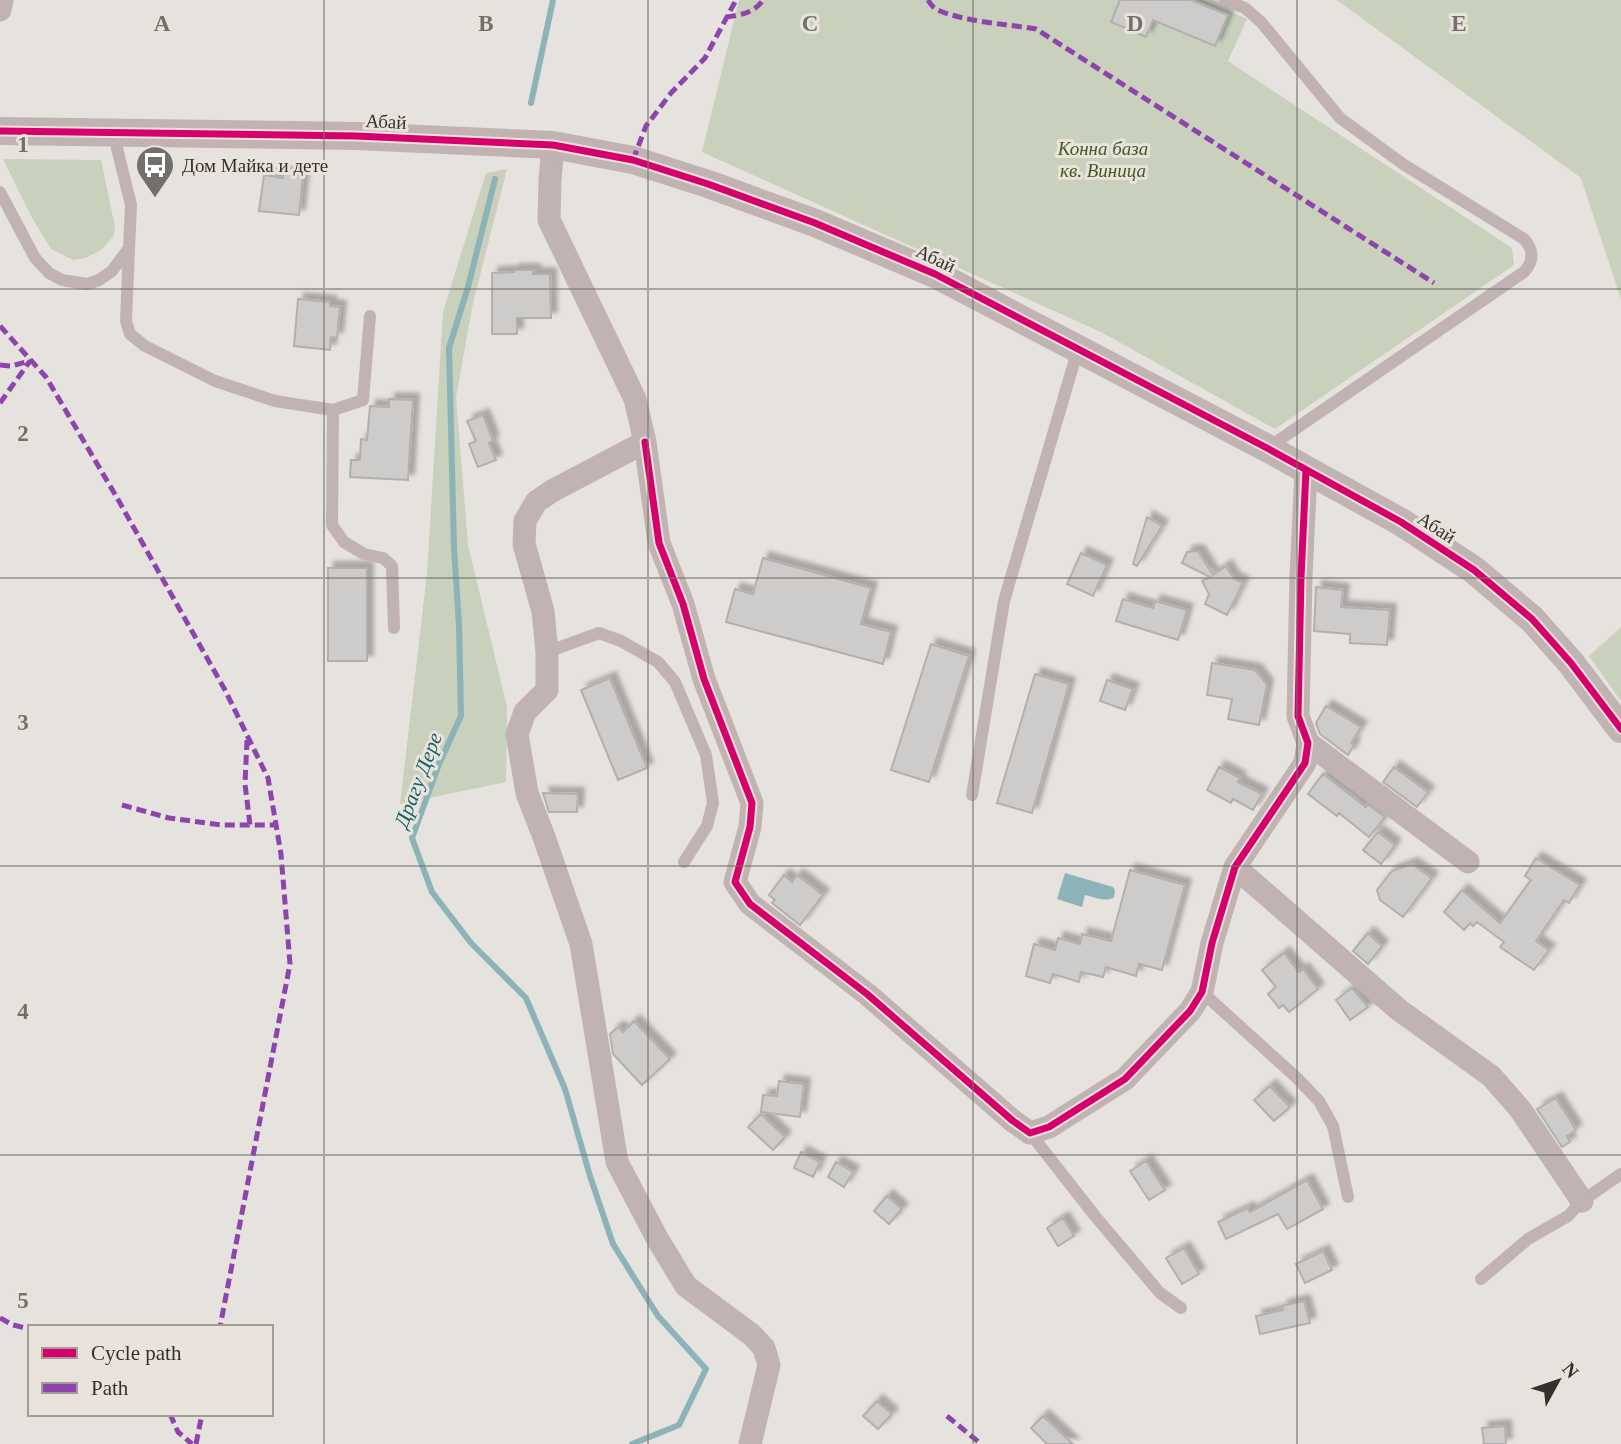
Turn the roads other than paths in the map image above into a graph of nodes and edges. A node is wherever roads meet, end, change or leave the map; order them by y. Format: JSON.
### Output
{"nodes":[{"id":1,"x":2,"y":0,"type":"edge"},
{"id":2,"x":1225,"y":0,"type":"edge"},
{"id":3,"x":0,"y":10,"type":"edge"},
{"id":4,"x":0,"y":131,"type":"edge"},
{"id":5,"x":113,"y":132,"type":"junction"},
{"id":6,"x":553,"y":145,"type":"junction"},
{"id":7,"x":0,"y":192,"type":"edge"},
{"id":8,"x":129,"y":247,"type":"junction"},
{"id":9,"x":370,"y":316,"type":"dead end"},
{"id":10,"x":1078,"y":348,"type":"junction"},
{"id":11,"x":333,"y":410,"type":"junction"},
{"id":12,"x":645,"y":442,"type":"junction"},
{"id":13,"x":1267,"y":448,"type":"junction"},
{"id":14,"x":1306,"y":470,"type":"junction"},
{"id":15,"x":394,"y":628,"type":"dead end"},
{"id":16,"x":547,"y":652,"type":"junction"},
{"id":17,"x":1621,"y":729,"type":"edge"},
{"id":18,"x":1308,"y":743,"type":"junction"},
{"id":19,"x":972,"y":795,"type":"dead end"},
{"id":20,"x":684,"y":862,"type":"dead end"},
{"id":21,"x":1468,"y":862,"type":"dead end"},
{"id":22,"x":1235,"y":867,"type":"junction"},
{"id":23,"x":1202,"y":992,"type":"junction"},
{"id":24,"x":1030,"y":1132,"type":"junction"},
{"id":25,"x":1621,"y":1174,"type":"edge"},
{"id":26,"x":1348,"y":1197,"type":"dead end"},
{"id":27,"x":1582,"y":1201,"type":"junction"},
{"id":28,"x":1481,"y":1279,"type":"dead end"},
{"id":29,"x":1181,"y":1308,"type":"dead end"},
{"id":30,"x":750,"y":1444,"type":"edge"}],
"edges":[{"from":1,"to":3,"type":"street"},
{"from":2,"to":13,"type":"lane"},
{"from":4,"to":5,"type":"street","name":"Абай"},
{"from":5,"to":6,"type":"street","name":"Абай"},
{"from":5,"to":8,"type":"lane"},
{"from":6,"to":10,"type":"street","name":"Абай"},
{"from":6,"to":12,"type":"street"},
{"from":7,"to":8,"type":"lane"},
{"from":8,"to":11,"type":"lane"},
{"from":9,"to":11,"type":"lane"},
{"from":10,"to":13,"type":"street","name":"Абай"},
{"from":10,"to":19,"type":"lane"},
{"from":11,"to":15,"type":"lane"},
{"from":12,"to":16,"type":"street"},
{"from":12,"to":24,"type":"street"},
{"from":13,"to":14,"type":"street","name":"Абай"},
{"from":14,"to":17,"type":"street","name":"Абай"},
{"from":14,"to":18,"type":"street"},
{"from":16,"to":20,"type":"lane"},
{"from":16,"to":30,"type":"street"},
{"from":18,"to":21,"type":"street"},
{"from":18,"to":22,"type":"street"},
{"from":22,"to":23,"type":"street"},
{"from":22,"to":27,"type":"street"},
{"from":23,"to":24,"type":"street"},
{"from":23,"to":26,"type":"lane"},
{"from":24,"to":29,"type":"lane"},
{"from":25,"to":27,"type":"lane"},
{"from":27,"to":28,"type":"lane"}]}
